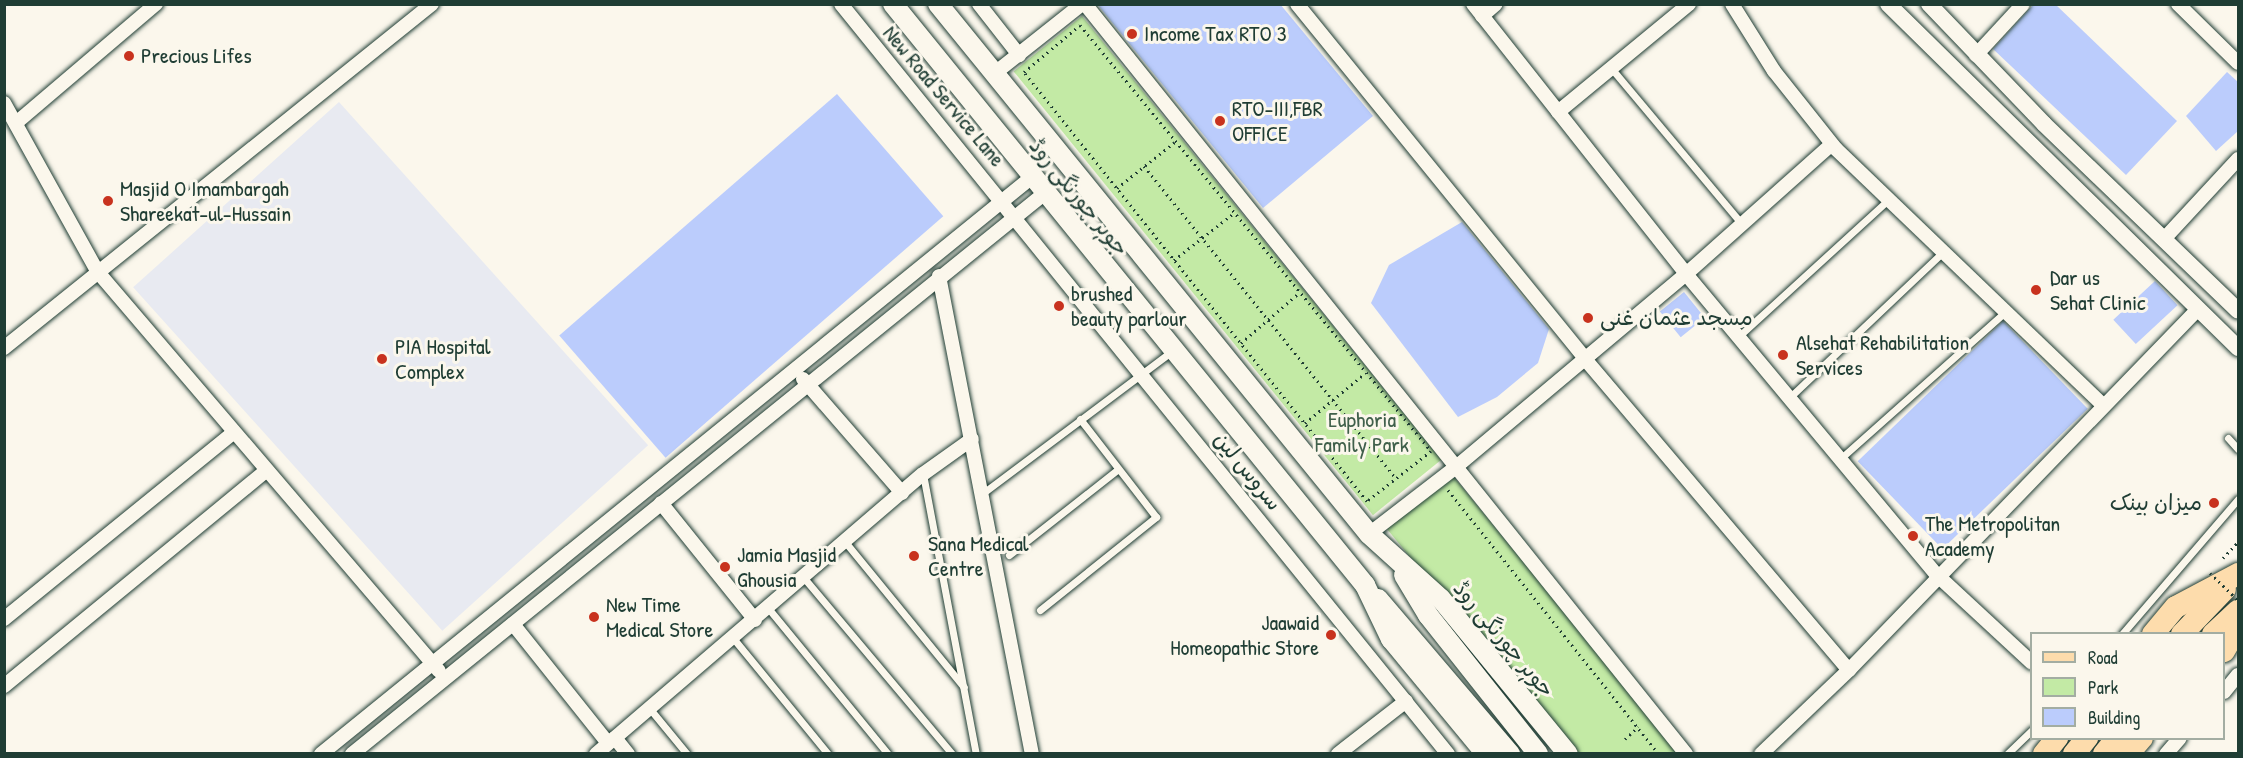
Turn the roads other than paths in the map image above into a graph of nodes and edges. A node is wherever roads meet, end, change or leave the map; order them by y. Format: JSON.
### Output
{"nodes":[{"id":1,"x":432,"y":4,"type":"edge"},
{"id":2,"x":841,"y":4,"type":"edge"},
{"id":3,"x":893,"y":4,"type":"edge"},
{"id":4,"x":938,"y":4,"type":"edge"},
{"id":5,"x":979,"y":4,"type":"edge"},
{"id":6,"x":1083,"y":4,"type":"edge"},
{"id":7,"x":1297,"y":4,"type":"edge"},
{"id":8,"x":1496,"y":4,"type":"edge"},
{"id":9,"x":1689,"y":4,"type":"edge"},
{"id":10,"x":1732,"y":4,"type":"edge"},
{"id":11,"x":1888,"y":4,"type":"edge"},
{"id":12,"x":1929,"y":4,"type":"edge"},
{"id":13,"x":2023,"y":4,"type":"edge"},
{"id":14,"x":2178,"y":4,"type":"edge"},
{"id":15,"x":151,"y":6,"type":"edge"},
{"id":16,"x":1477,"y":10,"type":"edge"},
{"id":17,"x":1019,"y":55,"type":"junction"},
{"id":18,"x":1976,"y":55,"type":"junction"},
{"id":19,"x":2238,"y":63,"type":"edge"},
{"id":20,"x":1611,"y":68,"type":"junction"},
{"id":21,"x":995,"y":73,"type":"junction"},
{"id":22,"x":4,"y":103,"type":"edge"},
{"id":23,"x":1558,"y":112,"type":"junction"},
{"id":24,"x":16,"y":123,"type":"junction"},
{"id":25,"x":1832,"y":144,"type":"junction"},
{"id":26,"x":2238,"y":159,"type":"edge"},
{"id":27,"x":1032,"y":177,"type":"junction"},
{"id":28,"x":1045,"y":193,"type":"junction"},
{"id":29,"x":1889,"y":199,"type":"junction"},
{"id":30,"x":1003,"y":201,"type":"junction"},
{"id":31,"x":1014,"y":215,"type":"junction"},
{"id":32,"x":1742,"y":224,"type":"junction"},
{"id":33,"x":2163,"y":239,"type":"junction"},
{"id":34,"x":1945,"y":251,"type":"junction"},
{"id":35,"x":97,"y":271,"type":"junction"},
{"id":36,"x":1686,"y":274,"type":"junction"},
{"id":37,"x":939,"y":276,"type":"junction"},
{"id":38,"x":2198,"y":309,"type":"junction"},
{"id":39,"x":2007,"y":310,"type":"junction"},
{"id":40,"x":2238,"y":311,"type":"edge"},
{"id":41,"x":1738,"y":337,"type":"junction"},
{"id":42,"x":4,"y":348,"type":"edge"},
{"id":43,"x":2238,"y":348,"type":"edge"},
{"id":44,"x":1171,"y":351,"type":"junction"},
{"id":45,"x":1585,"y":358,"type":"junction"},
{"id":46,"x":794,"y":370,"type":"junction"},
{"id":47,"x":1141,"y":372,"type":"junction"},
{"id":48,"x":807,"y":384,"type":"junction"},
{"id":49,"x":1789,"y":398,"type":"junction"},
{"id":50,"x":2103,"y":405,"type":"junction"},
{"id":51,"x":1080,"y":419,"type":"junction"},
{"id":52,"x":234,"y":432,"type":"junction"},
{"id":53,"x":2228,"y":438,"type":"dead end"},
{"id":54,"x":972,"y":440,"type":"junction"},
{"id":55,"x":2238,"y":448,"type":"edge"},
{"id":56,"x":1840,"y":459,"type":"junction"},
{"id":57,"x":1456,"y":468,"type":"junction"},
{"id":58,"x":267,"y":470,"type":"junction"},
{"id":59,"x":1117,"y":470,"type":"junction"},
{"id":60,"x":924,"y":474,"type":"junction"},
{"id":61,"x":902,"y":493,"type":"junction"},
{"id":62,"x":983,"y":493,"type":"junction"},
{"id":63,"x":661,"y":503,"type":"junction"},
{"id":64,"x":2237,"y":504,"type":"edge"},
{"id":65,"x":1369,"y":534,"type":"junction"},
{"id":66,"x":846,"y":543,"type":"junction"},
{"id":67,"x":1009,"y":555,"type":"dead end"},
{"id":68,"x":1396,"y":562,"type":"junction"},
{"id":69,"x":1937,"y":575,"type":"junction"},
{"id":70,"x":2238,"y":575,"type":"edge"},
{"id":71,"x":804,"y":578,"type":"junction"},
{"id":72,"x":1365,"y":585,"type":"junction"},
{"id":73,"x":768,"y":608,"type":"junction"},
{"id":74,"x":1040,"y":610,"type":"dead end"},
{"id":75,"x":2238,"y":611,"type":"edge"},
{"id":76,"x":4,"y":619,"type":"edge"},
{"id":77,"x":755,"y":620,"type":"junction"},
{"id":78,"x":513,"y":624,"type":"junction"},
{"id":79,"x":2238,"y":627,"type":"edge"},
{"id":80,"x":2186,"y":629,"type":"edge"},
{"id":81,"x":2123,"y":632,"type":"edge"},
{"id":82,"x":2153,"y":632,"type":"edge"},
{"id":83,"x":2214,"y":632,"type":"edge"},
{"id":84,"x":733,"y":638,"type":"junction"},
{"id":85,"x":2225,"y":648,"type":"edge"},
{"id":86,"x":2030,"y":662,"type":"edge"},
{"id":87,"x":433,"y":664,"type":"junction"},
{"id":88,"x":1849,"y":670,"type":"junction"},
{"id":89,"x":2238,"y":675,"type":"edge"},
{"id":90,"x":445,"y":679,"type":"junction"},
{"id":91,"x":4,"y":686,"type":"edge"},
{"id":92,"x":966,"y":689,"type":"junction"},
{"id":93,"x":2225,"y":690,"type":"edge"},
{"id":94,"x":1406,"y":700,"type":"junction"},
{"id":95,"x":650,"y":709,"type":"junction"},
{"id":96,"x":2030,"y":731,"type":"edge"},
{"id":97,"x":612,"y":740,"type":"junction"},
{"id":98,"x":2055,"y":740,"type":"edge"},
{"id":99,"x":2085,"y":740,"type":"edge"},
{"id":100,"x":2115,"y":740,"type":"edge"},
{"id":101,"x":2140,"y":740,"type":"edge"},
{"id":102,"x":2178,"y":740,"type":"edge"},
{"id":103,"x":321,"y":753,"type":"edge"},
{"id":104,"x":352,"y":753,"type":"edge"},
{"id":105,"x":596,"y":753,"type":"edge"},
{"id":106,"x":628,"y":753,"type":"edge"},
{"id":107,"x":687,"y":753,"type":"edge"},
{"id":108,"x":828,"y":753,"type":"edge"},
{"id":109,"x":888,"y":753,"type":"edge"},
{"id":110,"x":952,"y":753,"type":"edge"},
{"id":111,"x":976,"y":753,"type":"edge"},
{"id":112,"x":1032,"y":753,"type":"edge"},
{"id":113,"x":1338,"y":753,"type":"edge"},
{"id":114,"x":1448,"y":753,"type":"edge"},
{"id":115,"x":1485,"y":753,"type":"edge"},
{"id":116,"x":1510,"y":753,"type":"edge"},
{"id":117,"x":1538,"y":753,"type":"edge"},
{"id":118,"x":1568,"y":753,"type":"edge"},
{"id":119,"x":1686,"y":753,"type":"edge"},
{"id":120,"x":1761,"y":753,"type":"edge"},
{"id":121,"x":2007,"y":753,"type":"edge"},
{"id":122,"x":2044,"y":753,"type":"edge"},
{"id":123,"x":2074,"y":753,"type":"edge"},
{"id":124,"x":2104,"y":753,"type":"edge"},
{"id":125,"x":2128,"y":753,"type":"edge"},
{"id":126,"x":2166,"y":753,"type":"edge"}],
"edges":[{"from":1,"to":35,"type":"street"},
{"from":2,"to":30,"type":"street","name":"New Road Service Lane"},
{"from":3,"to":27,"type":"main road","name":"جوہر چورنگی روڈ"},
{"from":4,"to":21,"type":"main road","name":"جوہر چورنگی روڈ"},
{"from":5,"to":17,"type":"street"},
{"from":6,"to":17,"type":"street"},
{"from":6,"to":57,"type":"street"},
{"from":7,"to":45,"type":"street"},
{"from":8,"to":16,"type":"street"},
{"from":9,"to":20,"type":"street"},
{"from":10,"to":25,"type":"street"},
{"from":11,"to":38,"type":"street"},
{"from":12,"to":18,"type":"street"},
{"from":13,"to":18,"type":"street"},
{"from":14,"to":19,"type":"street"},
{"from":15,"to":24,"type":"street"},
{"from":16,"to":23,"type":"street"},
{"from":17,"to":21,"type":"street"},
{"from":18,"to":33,"type":"street"},
{"from":20,"to":23,"type":"street"},
{"from":20,"to":32,"type":"lane"},
{"from":21,"to":65,"type":"main road","name":"جوہر چورنگی روڈ"},
{"from":22,"to":24,"type":"street"},
{"from":23,"to":36,"type":"street"},
{"from":24,"to":35,"type":"street"},
{"from":25,"to":29,"type":"street"},
{"from":25,"to":32,"type":"street"},
{"from":26,"to":33,"type":"street"},
{"from":27,"to":28,"type":"main road","name":"جوہر چورنگی روڈ"},
{"from":27,"to":30,"type":"street"},
{"from":28,"to":31,"type":"street"},
{"from":28,"to":44,"type":"main road","name":"جوہر چورنگی روڈ"},
{"from":29,"to":34,"type":"street"},
{"from":29,"to":41,"type":"lane"},
{"from":30,"to":31,"type":"street","name":"New Road Service Lane"},
{"from":30,"to":46,"type":"street"},
{"from":31,"to":37,"type":"street"},
{"from":31,"to":47,"type":"street","name":"سروس لین"},
{"from":32,"to":36,"type":"street"},
{"from":33,"to":40,"type":"street"},
{"from":34,"to":39,"type":"street"},
{"from":34,"to":49,"type":"lane"},
{"from":35,"to":42,"type":"street"},
{"from":35,"to":52,"type":"street"},
{"from":36,"to":41,"type":"street"},
{"from":36,"to":45,"type":"street"},
{"from":37,"to":48,"type":"street"},
{"from":37,"to":54,"type":"street"},
{"from":38,"to":43,"type":"street"},
{"from":38,"to":50,"type":"street"},
{"from":39,"to":50,"type":"street"},
{"from":39,"to":56,"type":"lane"},
{"from":41,"to":49,"type":"street"},
{"from":44,"to":47,"type":"lane"},
{"from":44,"to":72,"type":"main road","name":"جوہر چورنگی روڈ"},
{"from":45,"to":57,"type":"street"},
{"from":45,"to":88,"type":"street"},
{"from":46,"to":48,"type":"street"},
{"from":46,"to":87,"type":"street"},
{"from":47,"to":51,"type":"lane"},
{"from":47,"to":94,"type":"street","name":"سروس لین"},
{"from":48,"to":61,"type":"street"},
{"from":48,"to":63,"type":"street"},
{"from":49,"to":56,"type":"street"},
{"from":50,"to":69,"type":"street"},
{"from":51,"to":59,"type":"lane"},
{"from":51,"to":62,"type":"lane"},
{"from":52,"to":58,"type":"street"},
{"from":52,"to":76,"type":"street"},
{"from":53,"to":55,"type":"lane"},
{"from":54,"to":60,"type":"street"},
{"from":54,"to":62,"type":"street"},
{"from":56,"to":69,"type":"street"},
{"from":57,"to":65,"type":"street"},
{"from":57,"to":119,"type":"street"},
{"from":58,"to":87,"type":"street"},
{"from":58,"to":91,"type":"street"},
{"from":59,"to":67,"type":"lane"},
{"from":59,"to":74,"type":"lane"},
{"from":60,"to":61,"type":"street"},
{"from":60,"to":92,"type":"lane"},
{"from":61,"to":66,"type":"street"},
{"from":62,"to":112,"type":"street"},
{"from":63,"to":77,"type":"street"},
{"from":63,"to":78,"type":"street"},
{"from":64,"to":81,"type":"lane"},
{"from":65,"to":68,"type":"main road","name":"جوہر چورنگی روڈ"},
{"from":66,"to":71,"type":"street"},
{"from":66,"to":92,"type":"lane"},
{"from":68,"to":117,"type":"main road","name":"جوہر چورنگی روڈ"},
{"from":68,"to":118,"type":"main road","name":"جوہر چورنگی روڈ"},
{"from":69,"to":86,"type":"street"},
{"from":69,"to":88,"type":"street"},
{"from":70,"to":80,"type":"main road"},
{"from":70,"to":82,"type":"main road"},
{"from":71,"to":73,"type":"street"},
{"from":71,"to":110,"type":"lane"},
{"from":72,"to":115,"type":"main road","name":"جوہر چورنگی روڈ"},
{"from":72,"to":116,"type":"main road","name":"جوہر چورنگی روڈ"},
{"from":73,"to":77,"type":"street"},
{"from":73,"to":109,"type":"lane"},
{"from":75,"to":83,"type":"main road"},
{"from":77,"to":84,"type":"street"},
{"from":78,"to":90,"type":"street"},
{"from":78,"to":97,"type":"street"},
{"from":79,"to":85,"type":"main road"},
{"from":84,"to":95,"type":"street"},
{"from":84,"to":108,"type":"lane"},
{"from":87,"to":90,"type":"street"},
{"from":87,"to":103,"type":"street"},
{"from":88,"to":120,"type":"street"},
{"from":89,"to":93,"type":"street"},
{"from":90,"to":104,"type":"street"},
{"from":92,"to":111,"type":"lane"},
{"from":94,"to":113,"type":"street"},
{"from":94,"to":114,"type":"street","name":"سروس لین"},
{"from":95,"to":97,"type":"street"},
{"from":95,"to":107,"type":"lane"},
{"from":96,"to":121,"type":"lane"},
{"from":97,"to":105,"type":"street"},
{"from":97,"to":106,"type":"street"},
{"from":98,"to":122,"type":"main road"},
{"from":99,"to":123,"type":"main road"},
{"from":100,"to":124,"type":"main road"},
{"from":101,"to":125,"type":"main road"},
{"from":102,"to":126,"type":"street"}]}
